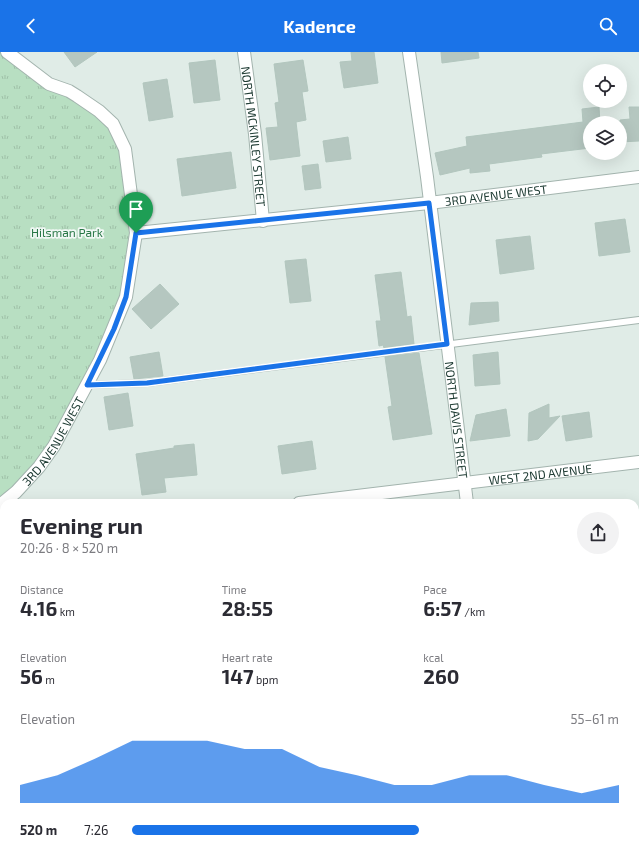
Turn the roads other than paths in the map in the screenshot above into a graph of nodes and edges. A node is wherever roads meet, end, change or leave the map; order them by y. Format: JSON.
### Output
{"nodes":[{"id":1,"x":7,"y":52,"type":"edge"},
{"id":2,"x":244,"y":52,"type":"edge"},
{"id":3,"x":409,"y":52,"type":"edge"},
{"id":4,"x":639,"y":177,"type":"edge"},
{"id":5,"x":429,"y":203,"type":"junction"},
{"id":6,"x":263,"y":221,"type":"junction"},
{"id":7,"x":136,"y":233,"type":"junction"},
{"id":8,"x":639,"y":320,"type":"edge"},
{"id":9,"x":447,"y":344,"type":"junction"},
{"id":10,"x":87,"y":385,"type":"junction"},
{"id":11,"x":639,"y":462,"type":"edge"},
{"id":12,"x":464,"y":483,"type":"junction"},
{"id":13,"x":6,"y":499,"type":"edge"},
{"id":14,"x":331,"y":499,"type":"edge"},
{"id":15,"x":466,"y":499,"type":"edge"}],
"edges":[{"from":1,"to":7,"type":"street"},
{"from":2,"to":6,"type":"street","name":"NORTH MCKINLEY STREET"},
{"from":3,"to":5,"type":"street","name":"NORTH DAVIS STREET"},
{"from":4,"to":5,"type":"street","name":"3RD AVENUE WEST"},
{"from":5,"to":6,"type":"street","name":"3RD AVENUE WEST"},
{"from":5,"to":9,"type":"street","name":"NORTH DAVIS STREET"},
{"from":6,"to":7,"type":"street","name":"3RD AVENUE WEST"},
{"from":7,"to":10,"type":"street","name":"3RD AVENUE WEST"},
{"from":8,"to":9,"type":"lane"},
{"from":9,"to":10,"type":"lane"},
{"from":9,"to":12,"type":"street","name":"NORTH DAVIS STREET"},
{"from":10,"to":13,"type":"street","name":"3RD AVENUE WEST"},
{"from":11,"to":12,"type":"street","name":"WEST 2ND AVENUE"},
{"from":12,"to":14,"type":"street","name":"WEST 2ND AVENUE"},
{"from":12,"to":15,"type":"street","name":"NORTH DAVIS STREET"}]}
